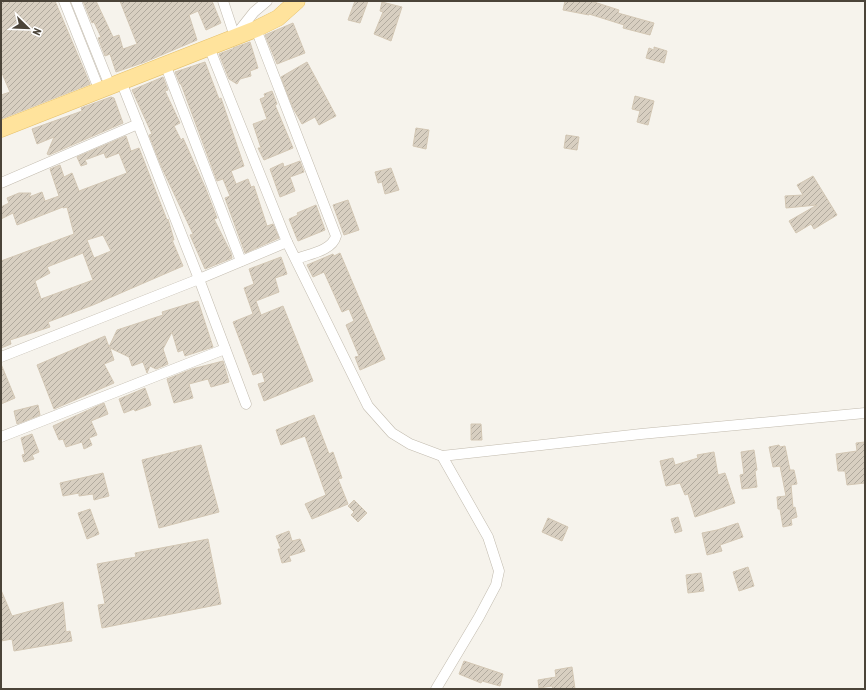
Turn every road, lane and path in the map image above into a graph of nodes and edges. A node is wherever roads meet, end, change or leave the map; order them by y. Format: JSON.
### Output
{"nodes":[{"id":1,"x":64,"y":1,"type":"edge"},
{"id":2,"x":76,"y":1,"type":"edge"},
{"id":3,"x":223,"y":1,"type":"edge"},
{"id":4,"x":267,"y":1,"type":"edge"},
{"id":5,"x":293,"y":2,"type":"edge"},
{"id":6,"x":256,"y":29,"type":"junction"},
{"id":7,"x":235,"y":37,"type":"junction"},
{"id":8,"x":209,"y":46,"type":"junction"},
{"id":9,"x":165,"y":64,"type":"junction"},
{"id":10,"x":110,"y":85,"type":"junction"},
{"id":11,"x":138,"y":124,"type":"junction"},
{"id":12,"x":1,"y":129,"type":"edge"},
{"id":13,"x":1,"y":183,"type":"edge"},
{"id":14,"x":287,"y":242,"type":"junction"},
{"id":15,"x":296,"y":259,"type":"junction"},
{"id":16,"x":242,"y":261,"type":"junction"},
{"id":17,"x":199,"y":278,"type":"junction"},
{"id":18,"x":225,"y":349,"type":"junction"},
{"id":19,"x":1,"y":356,"type":"edge"},
{"id":20,"x":246,"y":404,"type":"dead end"},
{"id":21,"x":865,"y":413,"type":"edge"},
{"id":22,"x":1,"y":437,"type":"edge"},
{"id":23,"x":442,"y":456,"type":"junction"},
{"id":24,"x":436,"y":689,"type":"edge"}],
"edges":[{"from":1,"to":10,"type":"street"},
{"from":2,"to":10,"type":"street"},
{"from":3,"to":7,"type":"street"},
{"from":4,"to":7,"type":"street"},
{"from":5,"to":6,"type":"main road"},
{"from":6,"to":7,"type":"main road"},
{"from":6,"to":15,"type":"street"},
{"from":7,"to":8,"type":"main road"},
{"from":8,"to":9,"type":"main road"},
{"from":8,"to":14,"type":"street"},
{"from":9,"to":10,"type":"main road"},
{"from":9,"to":16,"type":"street"},
{"from":10,"to":11,"type":"street"},
{"from":10,"to":12,"type":"main road"},
{"from":11,"to":13,"type":"street"},
{"from":11,"to":17,"type":"street"},
{"from":14,"to":15,"type":"street"},
{"from":14,"to":16,"type":"street"},
{"from":15,"to":23,"type":"street"},
{"from":16,"to":17,"type":"street"},
{"from":17,"to":18,"type":"street"},
{"from":17,"to":19,"type":"street"},
{"from":18,"to":20,"type":"street"},
{"from":18,"to":22,"type":"street"},
{"from":21,"to":23,"type":"street"},
{"from":23,"to":24,"type":"street"}]}
